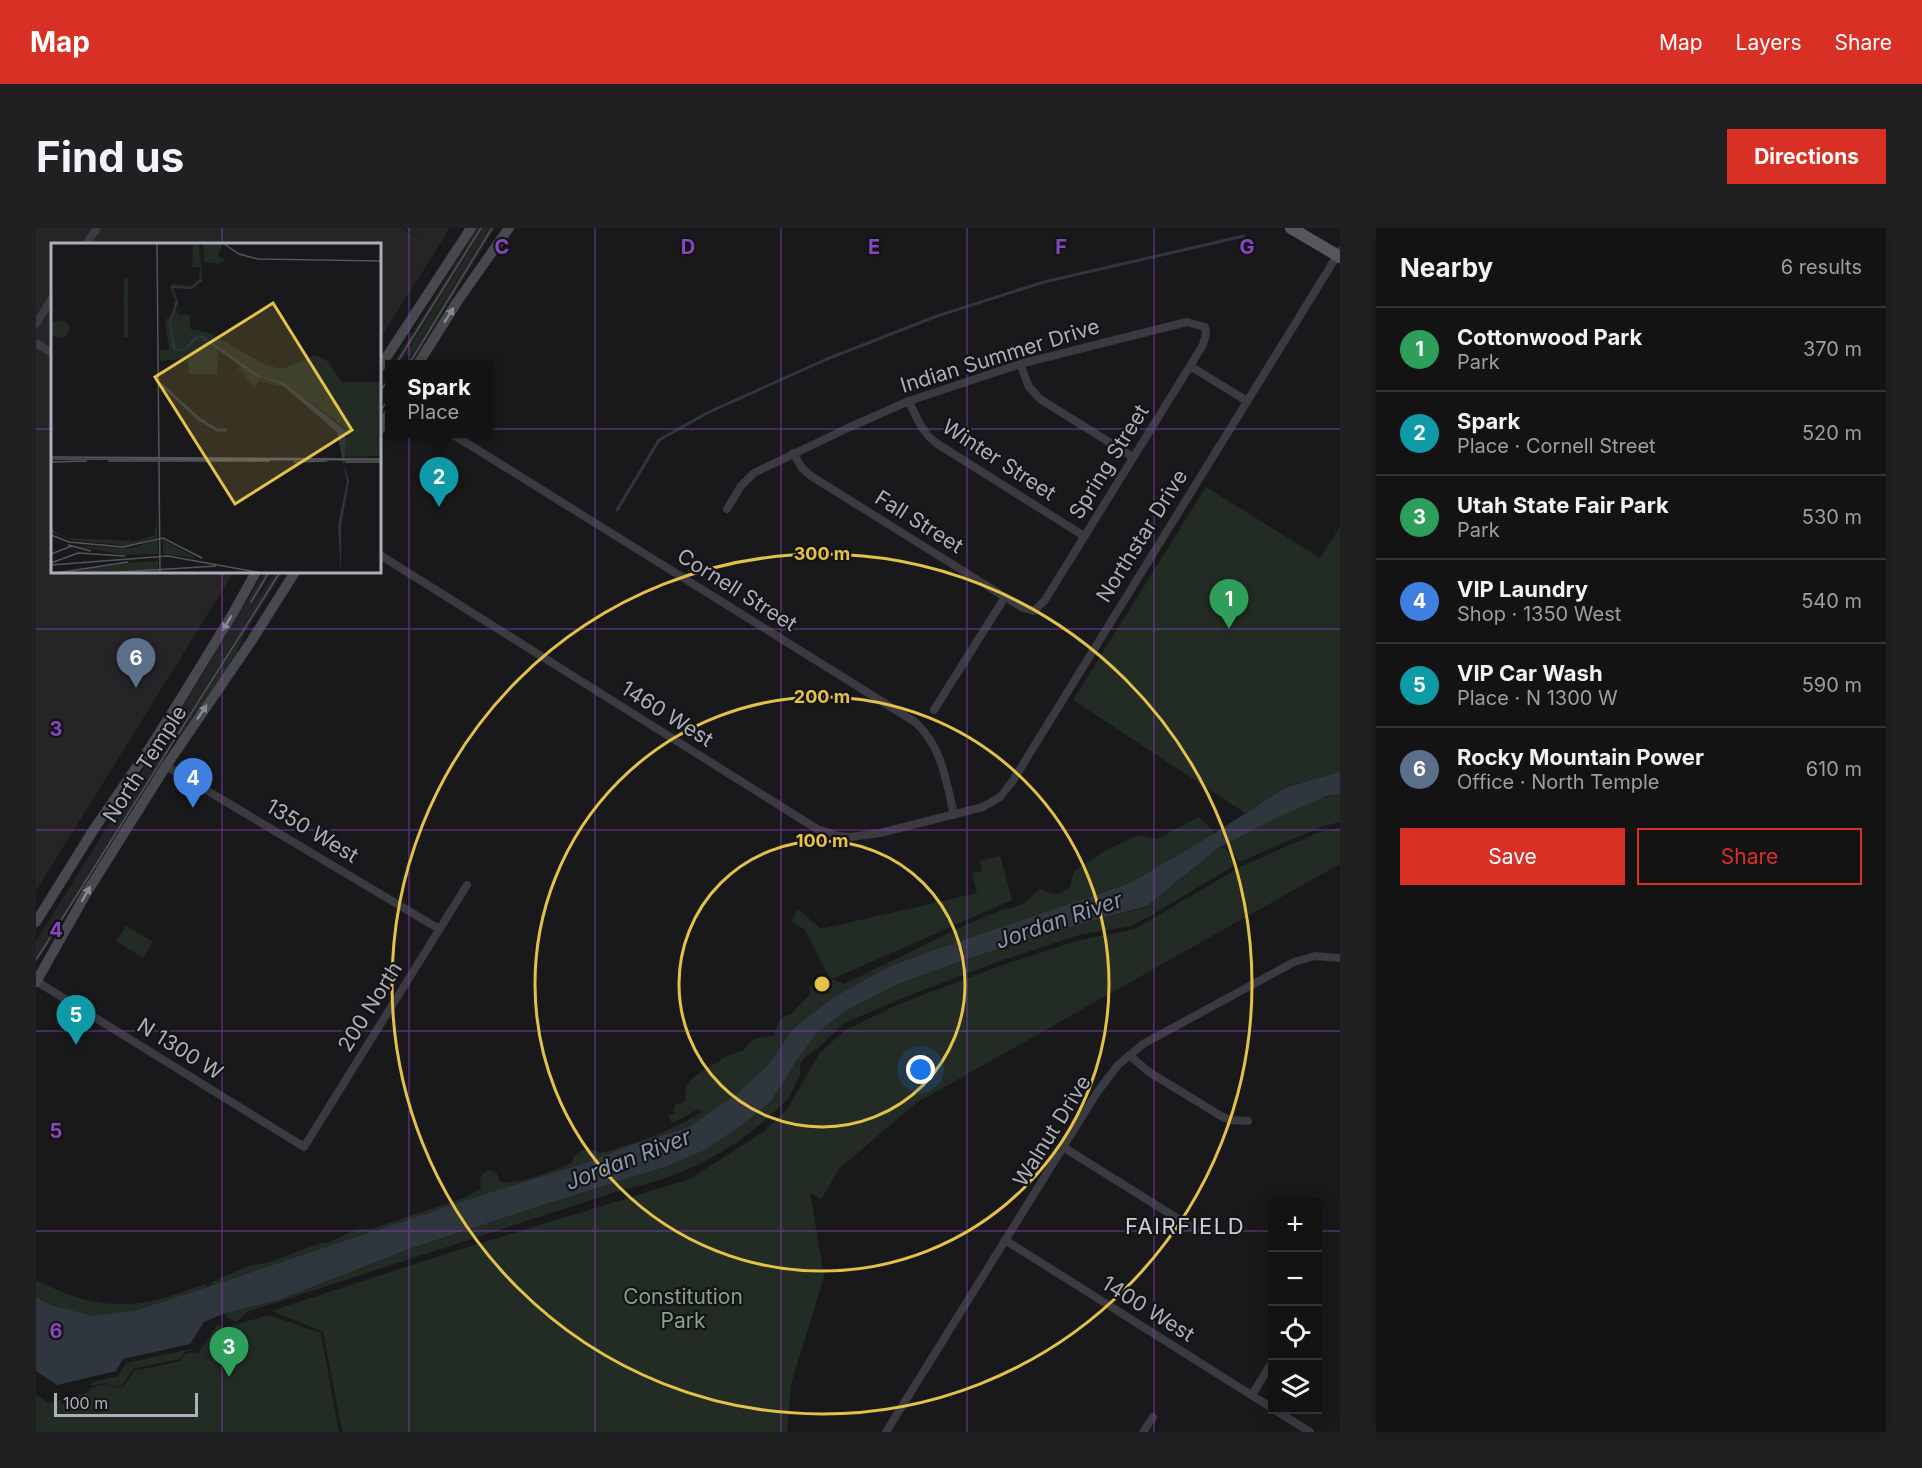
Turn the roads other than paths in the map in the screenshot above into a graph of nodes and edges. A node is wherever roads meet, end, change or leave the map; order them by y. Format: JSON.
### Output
{"nodes":[{"id":1,"x":97,"y":228,"type":"edge"},
{"id":2,"x":471,"y":228,"type":"edge"},
{"id":3,"x":508,"y":228,"type":"edge"},
{"id":4,"x":1291,"y":228,"type":"edge"},
{"id":5,"x":87,"y":243,"type":"edge"},
{"id":6,"x":1339,"y":254,"type":"edge"},
{"id":7,"x":51,"y":300,"type":"edge"},
{"id":8,"x":36,"y":324,"type":"edge"},
{"id":9,"x":1205,"y":327,"type":"joint"},
{"id":10,"x":36,"y":343,"type":"edge"},
{"id":11,"x":51,"y":352,"type":"edge"},
{"id":12,"x":421,"y":360,"type":"edge"},
{"id":13,"x":1020,"y":364,"type":"junction"},
{"id":14,"x":381,"y":365,"type":"edge"},
{"id":15,"x":1190,"y":366,"type":"junction"},
{"id":16,"x":909,"y":401,"type":"junction"},
{"id":17,"x":1247,"y":401,"type":"junction"},
{"id":18,"x":458,"y":438,"type":"edge"},
{"id":19,"x":793,"y":453,"type":"junction"},
{"id":20,"x":1133,"y":458,"type":"junction"},
{"id":21,"x":727,"y":509,"type":"dead end"},
{"id":22,"x":1084,"y":536,"type":"junction"},
{"id":23,"x":381,"y":556,"type":"edge"},
{"id":24,"x":255,"y":573,"type":"edge"},
{"id":25,"x":294,"y":573,"type":"edge"},
{"id":26,"x":1005,"y":597,"type":"junction"},
{"id":27,"x":1034,"y":611,"type":"joint"},
{"id":28,"x":934,"y":710,"type":"dead end"},
{"id":29,"x":166,"y":766,"type":"junction"},
{"id":30,"x":954,"y":815,"type":"junction"},
{"id":31,"x":466,"y":885,"type":"dead end"},
{"id":32,"x":36,"y":922,"type":"edge"},
{"id":33,"x":439,"y":929,"type":"junction"},
{"id":34,"x":1340,"y":958,"type":"edge"},
{"id":35,"x":36,"y":982,"type":"edge"},
{"id":36,"x":1129,"y":1054,"type":"junction"},
{"id":37,"x":1248,"y":1121,"type":"dead end"},
{"id":38,"x":304,"y":1147,"type":"joint"},
{"id":39,"x":1064,"y":1147,"type":"junction"},
{"id":40,"x":1196,"y":1230,"type":"dead end"},
{"id":41,"x":1005,"y":1240,"type":"junction"},
{"id":42,"x":1268,"y":1369,"type":"edge"},
{"id":43,"x":1252,"y":1395,"type":"junction"},
{"id":44,"x":1268,"y":1405,"type":"edge"},
{"id":45,"x":1282,"y":1414,"type":"edge"},
{"id":46,"x":1153,"y":1417,"type":"dead end"},
{"id":47,"x":886,"y":1432,"type":"edge"},
{"id":48,"x":1143,"y":1432,"type":"edge"},
{"id":49,"x":1310,"y":1432,"type":"edge"}],
"edges":[{"from":1,"to":5,"type":"street"},
{"from":2,"to":14,"type":"main road"},
{"from":12,"to":3,"type":"main road","one_way":true},
{"from":4,"to":6,"type":"main road"},
{"from":6,"to":17,"type":"street","name":"Northstar Drive"},
{"from":7,"to":8,"type":"street"},
{"from":9,"to":13,"type":"street","name":"Indian Summer Drive"},
{"from":9,"to":15,"type":"street","name":"Spring Street"},
{"from":10,"to":11,"type":"street"},
{"from":13,"to":16,"type":"street","name":"Indian Summer Drive"},
{"from":13,"to":20,"type":"street"},
{"from":15,"to":17,"type":"street"},
{"from":15,"to":20,"type":"street","name":"Spring Street"},
{"from":16,"to":19,"type":"street","name":"Indian Summer Drive"},
{"from":16,"to":22,"type":"street","name":"Winter Street"},
{"from":17,"to":30,"type":"street","name":"Northstar Drive"},
{"from":18,"to":30,"type":"street","name":"Cornell Street"},
{"from":19,"to":21,"type":"street","name":"Indian Summer Drive"},
{"from":19,"to":26,"type":"street","name":"Fall Street"},
{"from":20,"to":22,"type":"street","name":"Spring Street"},
{"from":22,"to":27,"type":"street","name":"Spring Street"},
{"from":23,"to":30,"type":"street","name":"1460 West"},
{"from":24,"to":32,"type":"main road","name":"North Temple","one_way":true},
{"from":29,"to":25,"type":"main road","name":"North Temple","one_way":true},
{"from":26,"to":27,"type":"street","name":"Fall Street"},
{"from":26,"to":28,"type":"street"},
{"from":29,"to":33,"type":"street","name":"1350 West"},
{"from":35,"to":29,"type":"main road","name":"North Temple","one_way":true},
{"from":31,"to":33,"type":"street","name":"200 North"},
{"from":33,"to":38,"type":"street","name":"200 North"},
{"from":34,"to":36,"type":"street","name":"Walnut Drive"},
{"from":35,"to":38,"type":"street","name":"N 1300 W"},
{"from":36,"to":37,"type":"street"},
{"from":36,"to":39,"type":"street","name":"Walnut Drive"},
{"from":39,"to":40,"type":"street"},
{"from":39,"to":41,"type":"street","name":"Walnut Drive"},
{"from":41,"to":43,"type":"street","name":"1400 West"},
{"from":41,"to":47,"type":"street","name":"Walnut Drive"},
{"from":42,"to":43,"type":"street"},
{"from":43,"to":44,"type":"street","name":"1400 West"},
{"from":45,"to":49,"type":"street","name":"1400 West"},
{"from":46,"to":48,"type":"street"}]}
